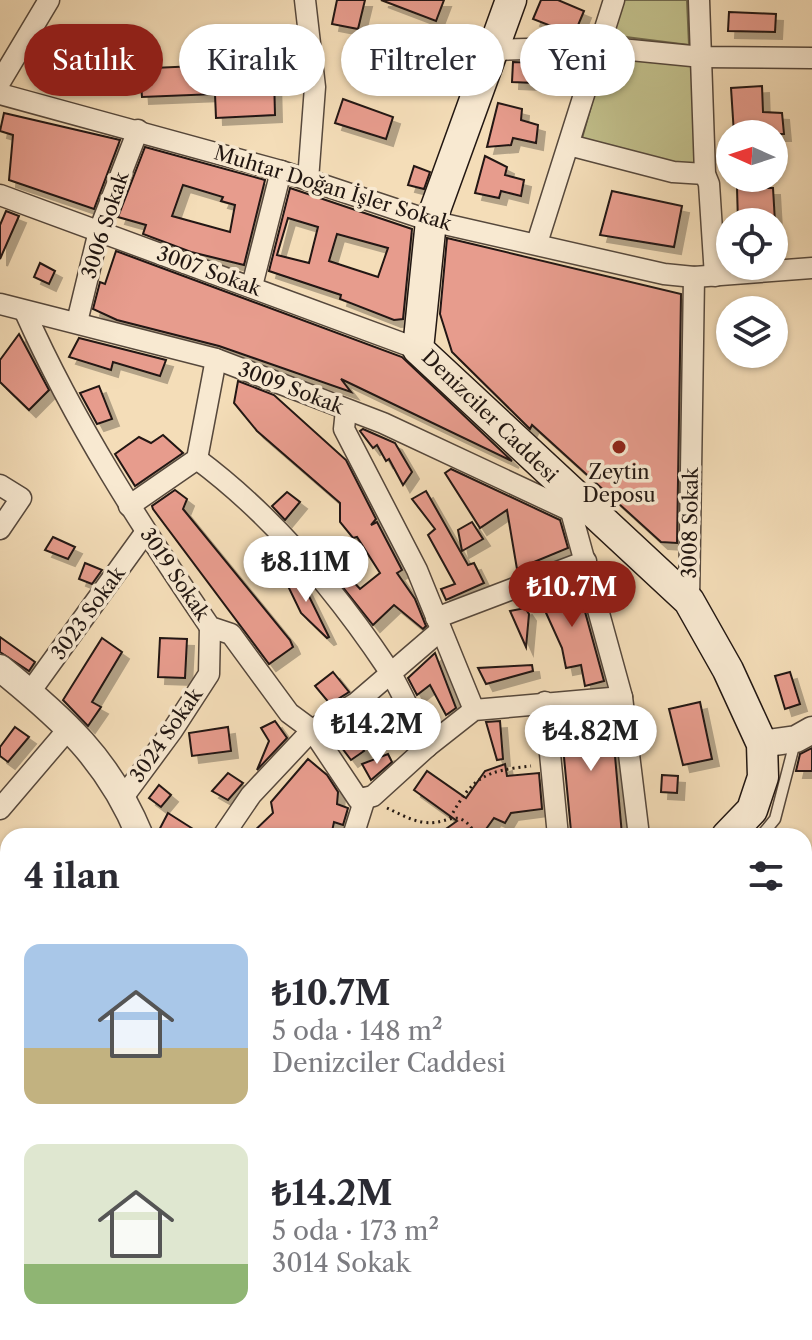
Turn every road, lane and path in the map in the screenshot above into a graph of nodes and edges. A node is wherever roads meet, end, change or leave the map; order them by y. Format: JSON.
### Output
{"nodes":[{"id":1,"x":49,"y":0,"type":"edge"},
{"id":2,"x":305,"y":0,"type":"edge"},
{"id":3,"x":511,"y":0,"type":"edge"},
{"id":4,"x":614,"y":0,"type":"edge"},
{"id":5,"x":699,"y":0,"type":"edge"},
{"id":6,"x":501,"y":24,"type":"edge"},
{"id":7,"x":607,"y":24,"type":"edge"},
{"id":8,"x":635,"y":50,"type":"edge"},
{"id":9,"x":702,"y":57,"type":"junction"},
{"id":10,"x":812,"y":58,"type":"edge"},
{"id":11,"x":0,"y":82,"type":"edge"},
{"id":12,"x":0,"y":94,"type":"edge"},
{"id":13,"x":475,"y":96,"type":"edge"},
{"id":14,"x":584,"y":96,"type":"edge"},
{"id":15,"x":138,"y":130,"type":"junction"},
{"id":16,"x":569,"y":145,"type":"junction"},
{"id":17,"x":281,"y":171,"type":"junction"},
{"id":18,"x":705,"y":174,"type":"junction"},
{"id":19,"x":308,"y":180,"type":"junction"},
{"id":20,"x":0,"y":195,"type":"edge"},
{"id":21,"x":431,"y":221,"type":"junction"},
{"id":22,"x":99,"y":231,"type":"junction"},
{"id":23,"x":537,"y":243,"type":"junction"},
{"id":24,"x":812,"y":268,"type":"edge"},
{"id":25,"x":715,"y":276,"type":"junction"},
{"id":26,"x":694,"y":277,"type":"junction"},
{"id":27,"x":252,"y":286,"type":"junction"},
{"id":28,"x":0,"y":304,"type":"edge"},
{"id":29,"x":25,"y":312,"type":"junction"},
{"id":30,"x":77,"y":322,"type":"junction"},
{"id":31,"x":418,"y":349,"type":"junction"},
{"id":32,"x":216,"y":359,"type":"junction"},
{"id":33,"x":346,"y":410,"type":"junction"},
{"id":34,"x":197,"y":459,"type":"junction"},
{"id":35,"x":0,"y":485,"type":"edge"},
{"id":36,"x":568,"y":500,"type":"junction"},
{"id":37,"x":129,"y":506,"type":"junction"},
{"id":38,"x":0,"y":529,"type":"edge"},
{"id":39,"x":145,"y":533,"type":"junction"},
{"id":40,"x":586,"y":561,"type":"junction"},
{"id":41,"x":689,"y":601,"type":"junction"},
{"id":42,"x":438,"y":624,"type":"junction"},
{"id":43,"x":210,"y":627,"type":"junction"},
{"id":44,"x":0,"y":668,"type":"edge"},
{"id":45,"x":389,"y":671,"type":"junction"},
{"id":46,"x":30,"y":692,"type":"junction"},
{"id":47,"x":622,"y":697,"type":"junction"},
{"id":48,"x":545,"y":702,"type":"junction"},
{"id":49,"x":474,"y":710,"type":"junction"},
{"id":50,"x":70,"y":727,"type":"junction"},
{"id":51,"x":312,"y":730,"type":"junction"},
{"id":52,"x":804,"y":734,"type":"edge"},
{"id":53,"x":762,"y":744,"type":"junction"},
{"id":54,"x":427,"y":747,"type":"junction"},
{"id":55,"x":551,"y":764,"type":"junction"},
{"id":56,"x":124,"y":796,"type":"junction"},
{"id":57,"x":365,"y":798,"type":"junction"},
{"id":58,"x":0,"y":809,"type":"edge"},
{"id":59,"x":450,"y":818,"type":"junction"},
{"id":60,"x":137,"y":828,"type":"edge"},
{"id":61,"x":228,"y":828,"type":"edge"},
{"id":62,"x":356,"y":828,"type":"edge"},
{"id":63,"x":472,"y":828,"type":"edge"},
{"id":64,"x":557,"y":828,"type":"edge"},
{"id":65,"x":638,"y":828,"type":"edge"},
{"id":66,"x":735,"y":828,"type":"edge"},
{"id":67,"x":768,"y":828,"type":"edge"}],
"edges":[{"from":1,"to":11,"type":"street"},
{"from":2,"to":19,"type":"street"},
{"from":3,"to":6,"type":"main road","name":"Denizciler Caddesi"},
{"from":4,"to":7,"type":"street"},
{"from":5,"to":9,"type":"street"},
{"from":8,"to":9,"type":"street"},
{"from":9,"to":10,"type":"street"},
{"from":9,"to":18,"type":"street"},
{"from":12,"to":15,"type":"street","name":"Muhtar Doğan İşler Sokak"},
{"from":13,"to":21,"type":"main road","name":"Denizciler Caddesi"},
{"from":14,"to":16,"type":"street"},
{"from":15,"to":17,"type":"street","name":"Muhtar Doğan İşler Sokak"},
{"from":15,"to":22,"type":"street","name":"3006 Sokak"},
{"from":16,"to":18,"type":"street"},
{"from":16,"to":23,"type":"street"},
{"from":17,"to":19,"type":"street","name":"Muhtar Doğan İşler Sokak"},
{"from":17,"to":27,"type":"street"},
{"from":18,"to":25,"type":"street"},
{"from":19,"to":21,"type":"street","name":"Muhtar Doğan İşler Sokak"},
{"from":20,"to":22,"type":"street","name":"3007 Sokak"},
{"from":21,"to":23,"type":"street","name":"Muhtar Doğan İşler Sokak"},
{"from":21,"to":31,"type":"main road","name":"Denizciler Caddesi"},
{"from":22,"to":27,"type":"street","name":"3007 Sokak"},
{"from":22,"to":30,"type":"street","name":"3006 Sokak"},
{"from":23,"to":26,"type":"street","name":"Muhtar Doğan İşler Sokak"},
{"from":24,"to":25,"type":"street","name":"Muhtar Doğan İşler Sokak"},
{"from":25,"to":26,"type":"street","name":"Muhtar Doğan İşler Sokak"},
{"from":26,"to":41,"type":"street","name":"3008 Sokak"},
{"from":27,"to":31,"type":"street","name":"3007 Sokak"},
{"from":28,"to":29,"type":"street","name":"3009 Sokak"},
{"from":29,"to":30,"type":"street","name":"3009 Sokak"},
{"from":29,"to":37,"type":"street","name":"3019 Sokak"},
{"from":30,"to":32,"type":"street","name":"3009 Sokak"},
{"from":31,"to":36,"type":"main road","name":"Denizciler Caddesi"},
{"from":32,"to":33,"type":"street","name":"3009 Sokak"},
{"from":32,"to":34,"type":"street"},
{"from":33,"to":36,"type":"street","name":"3009 Sokak"},
{"from":33,"to":42,"type":"street"},
{"from":34,"to":37,"type":"street"},
{"from":34,"to":45,"type":"street"},
{"from":35,"to":38,"type":"street"},
{"from":36,"to":40,"type":"street","name":"Denizciler Caddesi"},
{"from":36,"to":41,"type":"main road","name":"3009 Sokak"},
{"from":37,"to":39,"type":"street","name":"3019 Sokak"},
{"from":39,"to":43,"type":"street","name":"3019 Sokak"},
{"from":39,"to":46,"type":"street","name":"3023 Sokak"},
{"from":40,"to":42,"type":"street"},
{"from":40,"to":47,"type":"street","name":"Denizciler Caddesi"},
{"from":41,"to":53,"type":"main road","name":"3008 Sokak"},
{"from":42,"to":45,"type":"street"},
{"from":42,"to":49,"type":"street"},
{"from":43,"to":51,"type":"street","name":"3019 Sokak"},
{"from":43,"to":56,"type":"street","name":"3024 Sokak"},
{"from":44,"to":46,"type":"street"},
{"from":45,"to":51,"type":"street"},
{"from":45,"to":54,"type":"street"},
{"from":46,"to":50,"type":"street"},
{"from":47,"to":48,"type":"street"},
{"from":47,"to":65,"type":"street","name":"Denizciler Caddesi"},
{"from":48,"to":49,"type":"street"},
{"from":48,"to":55,"type":"street"},
{"from":49,"to":54,"type":"street"},
{"from":50,"to":56,"type":"street"},
{"from":50,"to":58,"type":"street"},
{"from":51,"to":57,"type":"street","name":"3019 Sokak"},
{"from":51,"to":61,"type":"street"},
{"from":52,"to":53,"type":"street"},
{"from":52,"to":67,"type":"lane"},
{"from":53,"to":66,"type":"main road","name":"3008 Sokak"},
{"from":54,"to":57,"type":"street"},
{"from":55,"to":59,"type":"path"},
{"from":55,"to":64,"type":"street"},
{"from":56,"to":60,"type":"street"},
{"from":57,"to":59,"type":"path"},
{"from":57,"to":62,"type":"street"},
{"from":59,"to":63,"type":"path"}]}
